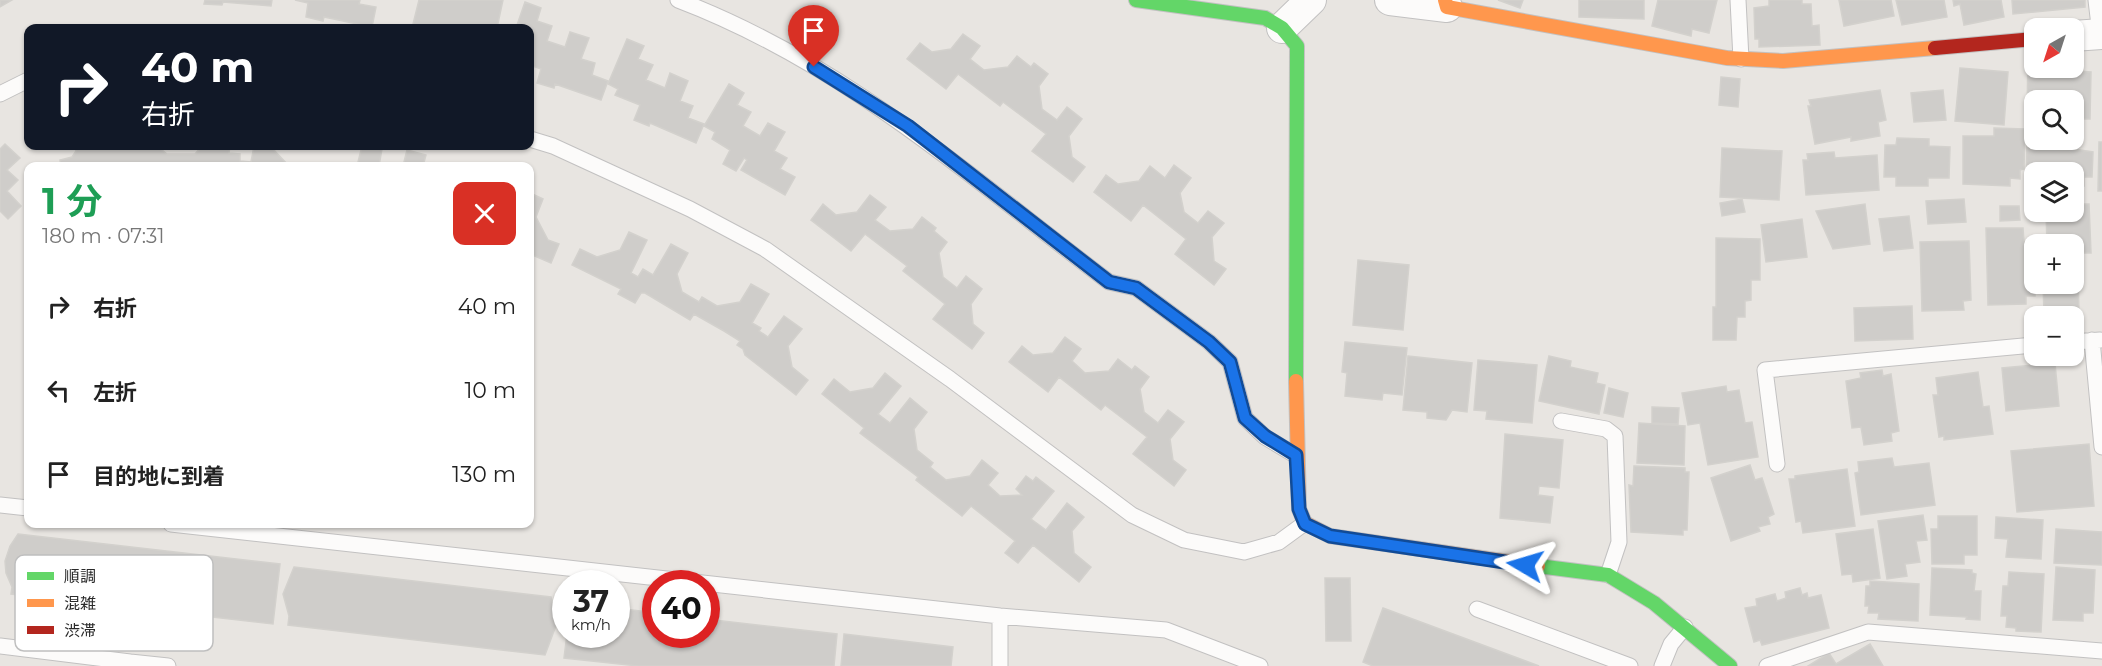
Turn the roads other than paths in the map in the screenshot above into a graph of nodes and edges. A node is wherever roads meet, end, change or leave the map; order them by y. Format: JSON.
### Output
{"nodes":[{"id":1,"x":678,"y":0,"type":"edge"},
{"id":2,"x":1136,"y":0,"type":"edge"},
{"id":3,"x":1311,"y":0,"type":"edge"},
{"id":4,"x":1390,"y":0,"type":"edge"},
{"id":5,"x":1738,"y":0,"type":"edge"},
{"id":6,"x":2096,"y":0,"type":"edge"},
{"id":7,"x":1446,"y":4,"type":"edge"},
{"id":8,"x":1236,"y":6,"type":"edge"},
{"id":9,"x":1282,"y":28,"type":"junction"},
{"id":10,"x":2092,"y":34,"type":"edge"},
{"id":11,"x":2024,"y":40,"type":"edge"},
{"id":12,"x":1741,"y":59,"type":"junction"},
{"id":13,"x":24,"y":82,"type":"edge"},
{"id":14,"x":0,"y":94,"type":"edge"},
{"id":15,"x":534,"y":140,"type":"edge"},
{"id":16,"x":2097,"y":340,"type":"edge"},
{"id":17,"x":2024,"y":346,"type":"edge"},
{"id":18,"x":1561,"y":422,"type":"dead end"},
{"id":19,"x":2102,"y":447,"type":"edge"},
{"id":20,"x":1296,"y":455,"type":"junction"},
{"id":21,"x":1777,"y":464,"type":"dead end"},
{"id":22,"x":0,"y":505,"type":"edge"},
{"id":23,"x":24,"y":508,"type":"edge"},
{"id":24,"x":1305,"y":524,"type":"junction"},
{"id":25,"x":207,"y":528,"type":"edge"},
{"id":26,"x":1608,"y":575,"type":"junction"},
{"id":27,"x":1477,"y":609,"type":"dead end"},
{"id":28,"x":999,"y":616,"type":"junction"},
{"id":29,"x":1686,"y":627,"type":"junction"},
{"id":30,"x":0,"y":646,"type":"edge"},
{"id":31,"x":15,"y":648,"type":"edge"},
{"id":32,"x":36,"y":651,"type":"edge"},
{"id":33,"x":2102,"y":651,"type":"edge"},
{"id":34,"x":130,"y":664,"type":"edge"},
{"id":35,"x":168,"y":666,"type":"edge"},
{"id":36,"x":1000,"y":666,"type":"edge"},
{"id":37,"x":1260,"y":666,"type":"edge"},
{"id":38,"x":1630,"y":666,"type":"edge"},
{"id":39,"x":1662,"y":666,"type":"edge"},
{"id":40,"x":1730,"y":666,"type":"edge"},
{"id":41,"x":1767,"y":666,"type":"edge"}],
"edges":[{"from":1,"to":20,"type":"lane"},
{"from":2,"to":8,"type":"street"},
{"from":3,"to":9,"type":"street"},
{"from":4,"to":7,"type":"street"},
{"from":5,"to":12,"type":"lane"},
{"from":6,"to":10,"type":"lane"},
{"from":7,"to":12,"type":"street"},
{"from":8,"to":9,"type":"street"},
{"from":9,"to":20,"type":"street"},
{"from":11,"to":12,"type":"street"},
{"from":13,"to":14,"type":"lane"},
{"from":15,"to":24,"type":"lane"},
{"from":16,"to":19,"type":"lane"},
{"from":17,"to":21,"type":"lane"},
{"from":18,"to":26,"type":"lane"},
{"from":20,"to":24,"type":"street"},
{"from":22,"to":23,"type":"lane"},
{"from":24,"to":26,"type":"street"},
{"from":25,"to":28,"type":"lane"},
{"from":26,"to":29,"type":"street"},
{"from":27,"to":38,"type":"lane"},
{"from":28,"to":36,"type":"lane"},
{"from":28,"to":37,"type":"lane"},
{"from":29,"to":39,"type":"lane"},
{"from":29,"to":40,"type":"street"},
{"from":30,"to":31,"type":"lane"},
{"from":32,"to":34,"type":"lane"},
{"from":33,"to":41,"type":"lane"},
{"from":34,"to":35,"type":"lane"}]}
